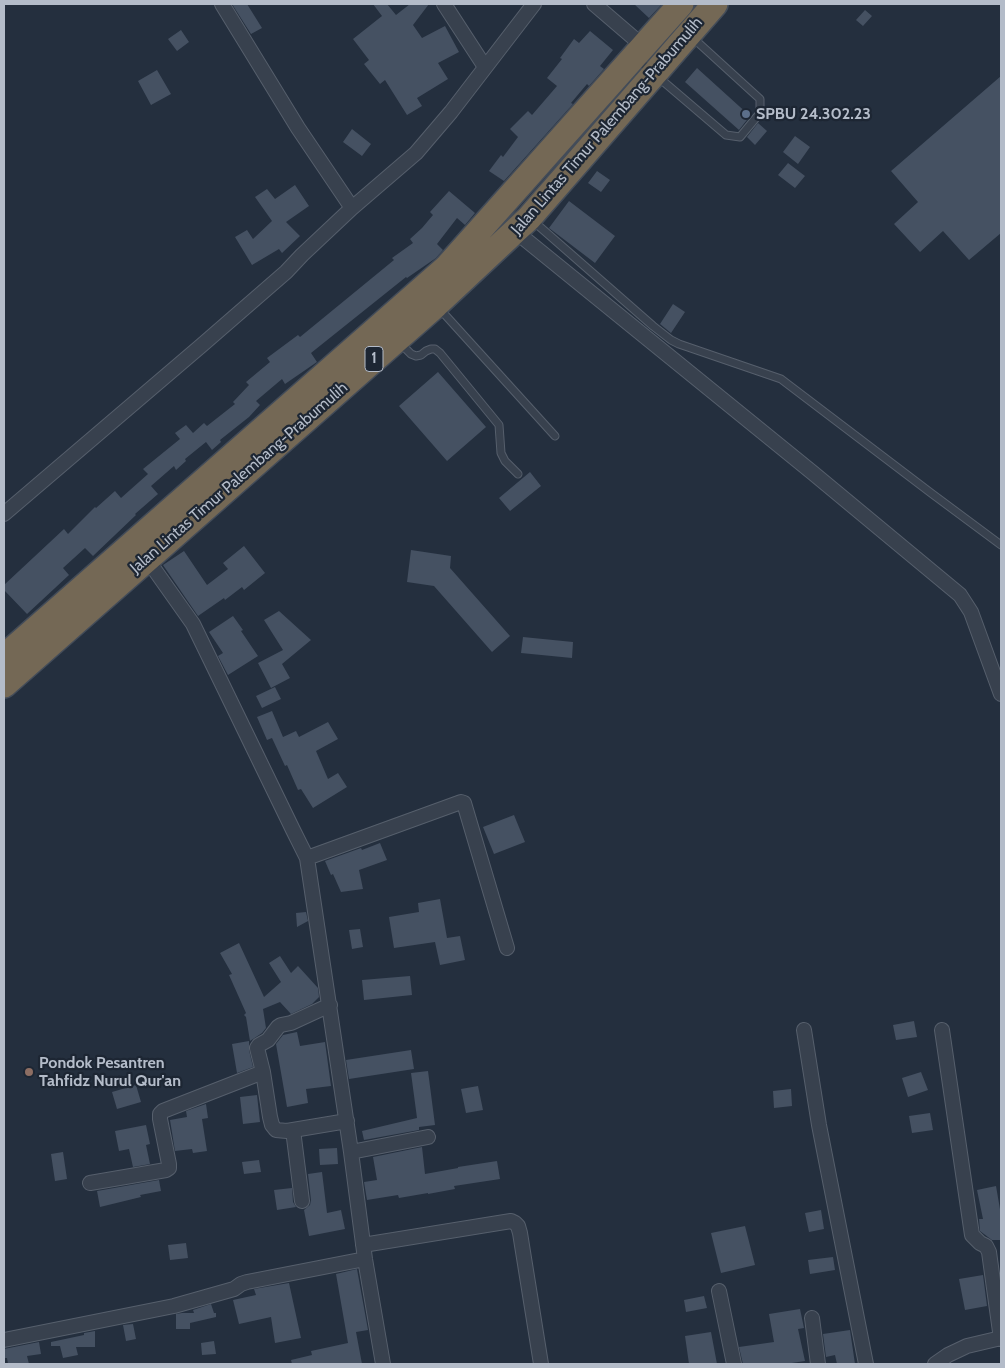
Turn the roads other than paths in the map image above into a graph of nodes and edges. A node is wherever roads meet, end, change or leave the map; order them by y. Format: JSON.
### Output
{"nodes":[{"id":1,"x":222,"y":4,"type":"edge"},
{"id":2,"x":444,"y":4,"type":"edge"},
{"id":3,"x":715,"y":4,"type":"edge"},
{"id":4,"x":530,"y":5,"type":"edge"},
{"id":5,"x":598,"y":8,"type":"edge"},
{"id":6,"x":679,"y":21,"type":"edge"},
{"id":7,"x":638,"y":51,"type":"junction"},
{"id":8,"x":484,"y":68,"type":"junction"},
{"id":9,"x":654,"y":74,"type":"junction"},
{"id":10,"x":352,"y":208,"type":"junction"},
{"id":11,"x":522,"y":224,"type":"junction"},
{"id":12,"x":436,"y":305,"type":"junction"},
{"id":13,"x":396,"y":340,"type":"junction"},
{"id":14,"x":555,"y":436,"type":"dead end"},
{"id":15,"x":518,"y":474,"type":"dead end"},
{"id":16,"x":4,"y":514,"type":"edge"},
{"id":17,"x":1001,"y":545,"type":"edge"},
{"id":18,"x":147,"y":559,"type":"junction"},
{"id":19,"x":4,"y":657,"type":"edge"},
{"id":20,"x":4,"y":685,"type":"edge"},
{"id":21,"x":1001,"y":694,"type":"edge"},
{"id":22,"x":308,"y":858,"type":"junction"},
{"id":23,"x":508,"y":948,"type":"dead end"},
{"id":24,"x":330,"y":1005,"type":"junction"},
{"id":25,"x":804,"y":1030,"type":"dead end"},
{"id":26,"x":942,"y":1030,"type":"dead end"},
{"id":27,"x":263,"y":1072,"type":"junction"},
{"id":28,"x":347,"y":1121,"type":"junction"},
{"id":29,"x":294,"y":1130,"type":"junction"},
{"id":30,"x":428,"y":1137,"type":"dead end"},
{"id":31,"x":351,"y":1152,"type":"junction"},
{"id":32,"x":90,"y":1183,"type":"dead end"},
{"id":33,"x":302,"y":1201,"type":"dead end"},
{"id":34,"x":363,"y":1245,"type":"junction"},
{"id":35,"x":365,"y":1260,"type":"junction"},
{"id":36,"x":719,"y":1291,"type":"dead end"},
{"id":37,"x":812,"y":1318,"type":"dead end"},
{"id":38,"x":1001,"y":1338,"type":"edge"},
{"id":39,"x":4,"y":1340,"type":"edge"},
{"id":40,"x":383,"y":1364,"type":"edge"},
{"id":41,"x":542,"y":1364,"type":"edge"},
{"id":42,"x":734,"y":1364,"type":"edge"},
{"id":43,"x":818,"y":1364,"type":"edge"},
{"id":44,"x":866,"y":1364,"type":"edge"},
{"id":45,"x":935,"y":1364,"type":"edge"}],
"edges":[{"from":1,"to":10,"type":"street"},
{"from":2,"to":8,"type":"street"},
{"from":3,"to":6,"type":"highway","name":"Jalan Lintas Timur Palembang-Prabumulih","number":"1"},
{"from":4,"to":8,"type":"street"},
{"from":5,"to":7,"type":"street"},
{"from":6,"to":7,"type":"highway","name":"Jalan Lintas Timur Palembang-Prabumulih","number":"1"},
{"from":6,"to":9,"type":"highway","name":"Jalan Lintas Timur Palembang-Prabumulih","number":"1"},
{"from":6,"to":9,"type":"lane"},
{"from":7,"to":9,"type":"lane"},
{"from":7,"to":19,"type":"highway","name":"Jalan Lintas Timur Palembang-Prabumulih","number":"1"},
{"from":8,"to":10,"type":"street"},
{"from":9,"to":11,"type":"highway","name":"Jalan Lintas Timur Palembang-Prabumulih","number":"1"},
{"from":10,"to":16,"type":"street"},
{"from":11,"to":12,"type":"highway","name":"Jalan Lintas Timur Palembang-Prabumulih","number":"1"},
{"from":11,"to":17,"type":"lane"},
{"from":11,"to":21,"type":"street"},
{"from":12,"to":13,"type":"highway","name":"Jalan Lintas Timur Palembang-Prabumulih","number":"1"},
{"from":12,"to":14,"type":"lane"},
{"from":13,"to":15,"type":"lane"},
{"from":13,"to":18,"type":"highway","name":"Jalan Lintas Timur Palembang-Prabumulih","number":"1"},
{"from":18,"to":20,"type":"highway","name":"Jalan Lintas Timur Palembang-Prabumulih","number":"1"},
{"from":18,"to":22,"type":"street"},
{"from":22,"to":23,"type":"street"},
{"from":22,"to":24,"type":"street"},
{"from":24,"to":27,"type":"street"},
{"from":24,"to":28,"type":"street"},
{"from":25,"to":44,"type":"street"},
{"from":26,"to":38,"type":"street"},
{"from":27,"to":29,"type":"street"},
{"from":27,"to":32,"type":"street"},
{"from":28,"to":29,"type":"street"},
{"from":28,"to":31,"type":"street"},
{"from":29,"to":33,"type":"street"},
{"from":30,"to":31,"type":"street"},
{"from":31,"to":34,"type":"street"},
{"from":34,"to":35,"type":"street"},
{"from":34,"to":41,"type":"street"},
{"from":35,"to":39,"type":"street"},
{"from":35,"to":40,"type":"street"},
{"from":36,"to":42,"type":"street"},
{"from":37,"to":43,"type":"street"},
{"from":38,"to":45,"type":"street"}]}
